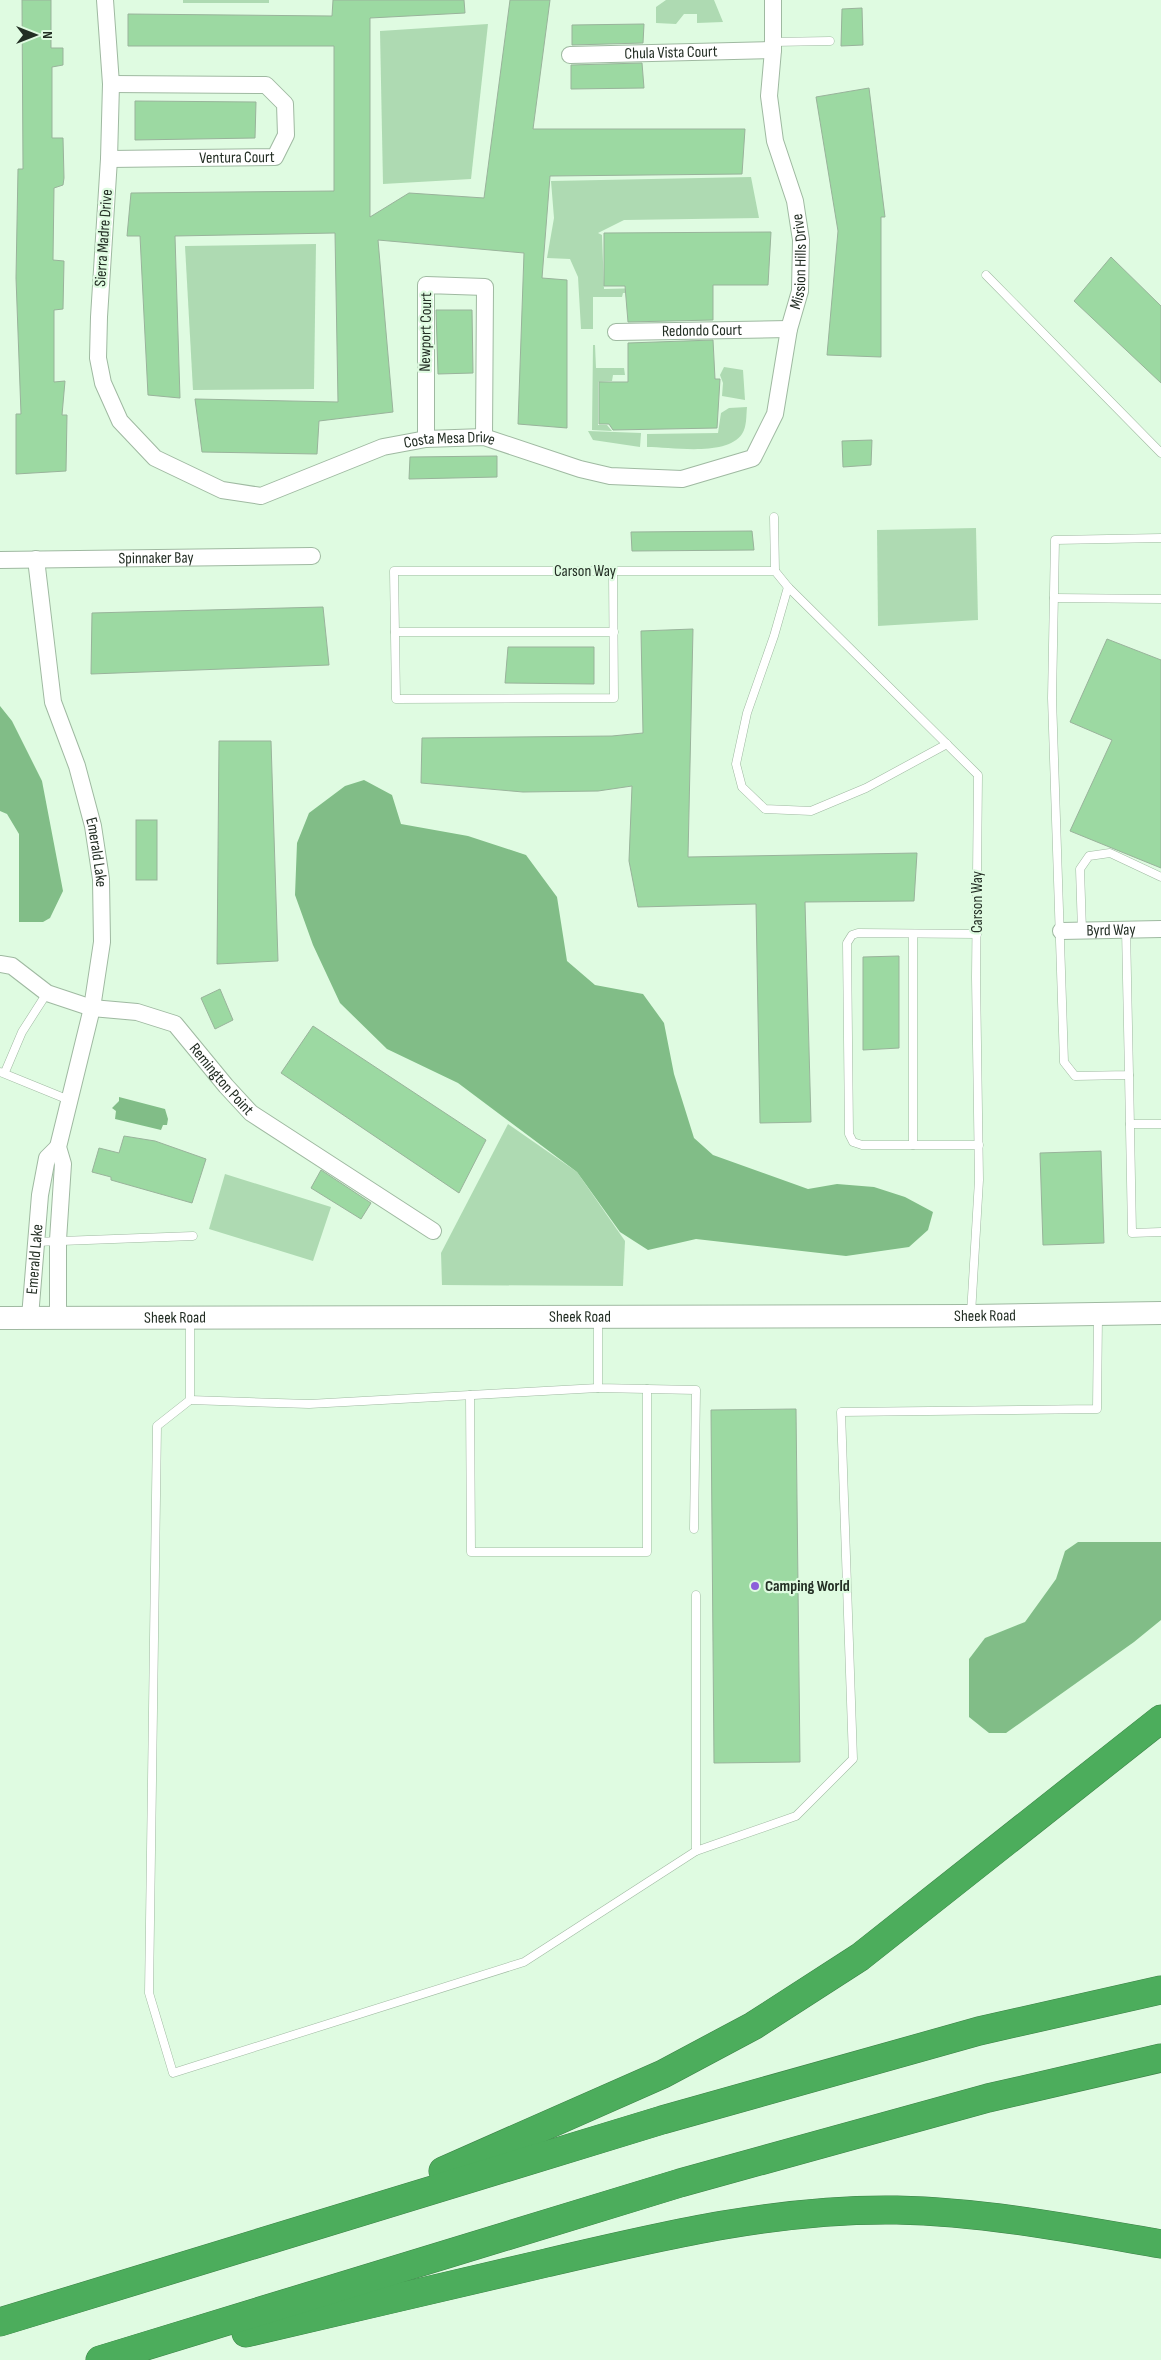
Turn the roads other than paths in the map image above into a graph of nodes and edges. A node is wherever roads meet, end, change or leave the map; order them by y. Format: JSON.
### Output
{"nodes":[{"id":1,"x":105,"y":0,"type":"edge"},
{"id":2,"x":772,"y":0,"type":"edge"},
{"id":3,"x":830,"y":41,"type":"dead end"},
{"id":4,"x":773,"y":46,"type":"junction"},
{"id":5,"x":570,"y":55,"type":"dead end"},
{"id":6,"x":111,"y":84,"type":"junction"},
{"id":7,"x":109,"y":160,"type":"junction"},
{"id":8,"x":986,"y":275,"type":"dead end"},
{"id":9,"x":789,"y":329,"type":"junction"},
{"id":10,"x":616,"y":332,"type":"dead end"},
{"id":11,"x":484,"y":438,"type":"junction"},
{"id":12,"x":426,"y":439,"type":"junction"},
{"id":13,"x":1161,"y":452,"type":"edge"},
{"id":14,"x":155,"y":458,"type":"joint"},
{"id":15,"x":752,"y":458,"type":"joint"},
{"id":16,"x":774,"y":517,"type":"dead end"},
{"id":17,"x":1161,"y":538,"type":"edge"},
{"id":18,"x":312,"y":556,"type":"dead end"},
{"id":19,"x":36,"y":559,"type":"junction"},
{"id":20,"x":0,"y":560,"type":"edge"},
{"id":21,"x":613,"y":571,"type":"junction"},
{"id":22,"x":775,"y":571,"type":"junction"},
{"id":23,"x":788,"y":587,"type":"junction"},
{"id":24,"x":1054,"y":598,"type":"junction"},
{"id":25,"x":1161,"y":599,"type":"edge"},
{"id":26,"x":395,"y":632,"type":"junction"},
{"id":27,"x":614,"y":632,"type":"junction"},
{"id":28,"x":946,"y":744,"type":"junction"},
{"id":29,"x":1161,"y":877,"type":"edge"},
{"id":30,"x":1161,"y":928,"type":"edge"},
{"id":31,"x":1126,"y":929,"type":"junction"},
{"id":32,"x":1061,"y":931,"type":"junction"},
{"id":33,"x":1082,"y":931,"type":"junction"},
{"id":34,"x":913,"y":934,"type":"junction"},
{"id":35,"x":977,"y":934,"type":"junction"},
{"id":36,"x":0,"y":964,"type":"edge"},
{"id":37,"x":47,"y":993,"type":"junction"},
{"id":38,"x":92,"y":1008,"type":"junction"},
{"id":39,"x":2,"y":1072,"type":"edge"},
{"id":40,"x":1129,"y":1075,"type":"junction"},
{"id":41,"x":70,"y":1100,"type":"junction"},
{"id":42,"x":1130,"y":1124,"type":"junction"},
{"id":43,"x":1161,"y":1124,"type":"edge"},
{"id":44,"x":913,"y":1145,"type":"junction"},
{"id":45,"x":979,"y":1145,"type":"junction"},
{"id":46,"x":58,"y":1147,"type":"junction"},
{"id":47,"x":433,"y":1231,"type":"dead end"},
{"id":48,"x":1161,"y":1232,"type":"edge"},
{"id":49,"x":194,"y":1236,"type":"dead end"},
{"id":50,"x":58,"y":1240,"type":"junction"},
{"id":51,"x":35,"y":1242,"type":"junction"},
{"id":52,"x":1161,"y":1313,"type":"edge"},
{"id":53,"x":1098,"y":1314,"type":"junction"},
{"id":54,"x":190,"y":1316,"type":"junction"},
{"id":55,"x":971,"y":1316,"type":"junction"},
{"id":56,"x":30,"y":1317,"type":"junction"},
{"id":57,"x":58,"y":1317,"type":"junction"},
{"id":58,"x":598,"y":1317,"type":"junction"},
{"id":59,"x":0,"y":1318,"type":"edge"},
{"id":60,"x":598,"y":1388,"type":"junction"},
{"id":61,"x":647,"y":1389,"type":"junction"},
{"id":62,"x":470,"y":1395,"type":"junction"},
{"id":63,"x":190,"y":1400,"type":"junction"},
{"id":64,"x":694,"y":1530,"type":"dead end"},
{"id":65,"x":696,"y":1595,"type":"dead end"},
{"id":66,"x":1161,"y":1719,"type":"edge"},
{"id":67,"x":696,"y":1851,"type":"junction"},
{"id":68,"x":1161,"y":1990,"type":"edge"},
{"id":69,"x":1161,"y":2058,"type":"edge"},
{"id":70,"x":343,"y":2217,"type":"junction"},
{"id":71,"x":1161,"y":2244,"type":"edge"},
{"id":72,"x":0,"y":2322,"type":"edge"},
{"id":73,"x":100,"y":2360,"type":"edge"},
{"id":74,"x":130,"y":2360,"type":"edge"}],
"edges":[{"from":1,"to":6,"type":"street","name":"Sierra Madre Drive"},
{"from":2,"to":4,"type":"street","name":"Mission Hills Drive"},
{"from":3,"to":4,"type":"lane"},
{"from":4,"to":5,"type":"street","name":"Chula Vista Court"},
{"from":4,"to":9,"type":"street","name":"Mission Hills Drive"},
{"from":6,"to":7,"type":"street","name":"Sierra Madre Drive"},
{"from":6,"to":7,"type":"street","name":"Ventura Court"},
{"from":7,"to":14,"type":"street","name":"Sierra Madre Drive"},
{"from":8,"to":13,"type":"lane"},
{"from":9,"to":10,"type":"street","name":"Redondo Court"},
{"from":9,"to":15,"type":"street","name":"Mission Hills Drive"},
{"from":11,"to":12,"type":"street","name":"Costa Mesa Drive"},
{"from":11,"to":12,"type":"street","name":"Newport Court"},
{"from":11,"to":15,"type":"street","name":"Costa Mesa Drive"},
{"from":12,"to":14,"type":"street","name":"Costa Mesa Drive"},
{"from":16,"to":22,"type":"lane"},
{"from":17,"to":24,"type":"lane"},
{"from":18,"to":19,"type":"street","name":"Spinnaker Bay"},
{"from":19,"to":20,"type":"street","name":"Spinnaker Bay"},
{"from":19,"to":38,"type":"street","name":"Emerald Lake"},
{"from":21,"to":22,"type":"lane","name":"Carson Way"},
{"from":21,"to":26,"type":"lane","name":"Carson Way"},
{"from":21,"to":27,"type":"lane"},
{"from":22,"to":23,"type":"lane","name":"Carson Way"},
{"from":23,"to":28,"type":"lane","name":"Carson Way"},
{"from":23,"to":28,"type":"lane"},
{"from":24,"to":25,"type":"lane"},
{"from":24,"to":32,"type":"lane"},
{"from":26,"to":27,"type":"lane"},
{"from":26,"to":27,"type":"lane"},
{"from":28,"to":35,"type":"lane","name":"Carson Way"},
{"from":29,"to":33,"type":"lane"},
{"from":30,"to":31,"type":"street","name":"Byrd Way"},
{"from":31,"to":33,"type":"street","name":"Byrd Way"},
{"from":31,"to":40,"type":"lane"},
{"from":32,"to":33,"type":"street","name":"Byrd Way"},
{"from":32,"to":40,"type":"lane"},
{"from":34,"to":35,"type":"lane"},
{"from":34,"to":44,"type":"lane"},
{"from":34,"to":44,"type":"lane"},
{"from":35,"to":45,"type":"lane","name":"Carson Way"},
{"from":36,"to":37,"type":"street","name":"Remington Point"},
{"from":37,"to":38,"type":"street","name":"Remington Point"},
{"from":37,"to":39,"type":"lane"},
{"from":38,"to":41,"type":"street","name":"Emerald Lake"},
{"from":38,"to":47,"type":"street","name":"Remington Point"},
{"from":39,"to":41,"type":"lane"},
{"from":40,"to":42,"type":"lane"},
{"from":41,"to":46,"type":"street","name":"Emerald Lake"},
{"from":42,"to":43,"type":"lane"},
{"from":42,"to":48,"type":"lane"},
{"from":44,"to":45,"type":"lane"},
{"from":45,"to":55,"type":"lane","name":"Carson Way"},
{"from":46,"to":50,"type":"street","name":"Emerald Lake"},
{"from":46,"to":51,"type":"street","name":"Emerald Lake"},
{"from":49,"to":50,"type":"lane"},
{"from":50,"to":51,"type":"lane"},
{"from":50,"to":57,"type":"street","name":"Emerald Lake"},
{"from":51,"to":56,"type":"street","name":"Emerald Lake"},
{"from":52,"to":53,"type":"street","name":"Sheek Road"},
{"from":53,"to":55,"type":"street","name":"Sheek Road"},
{"from":53,"to":67,"type":"lane"},
{"from":54,"to":57,"type":"street","name":"Sheek Road"},
{"from":54,"to":58,"type":"street","name":"Sheek Road"},
{"from":54,"to":63,"type":"lane"},
{"from":55,"to":58,"type":"street","name":"Sheek Road"},
{"from":56,"to":57,"type":"street","name":"Sheek Road"},
{"from":56,"to":59,"type":"street","name":"Sheek Road"},
{"from":58,"to":60,"type":"lane"},
{"from":60,"to":61,"type":"lane"},
{"from":60,"to":62,"type":"lane"},
{"from":61,"to":62,"type":"lane"},
{"from":61,"to":64,"type":"lane"},
{"from":62,"to":63,"type":"lane"},
{"from":63,"to":67,"type":"lane"},
{"from":65,"to":67,"type":"lane"},
{"from":66,"to":70,"type":"highway"},
{"from":68,"to":70,"type":"highway"},
{"from":69,"to":73,"type":"highway"},
{"from":70,"to":72,"type":"highway"},
{"from":71,"to":74,"type":"highway"}]}
